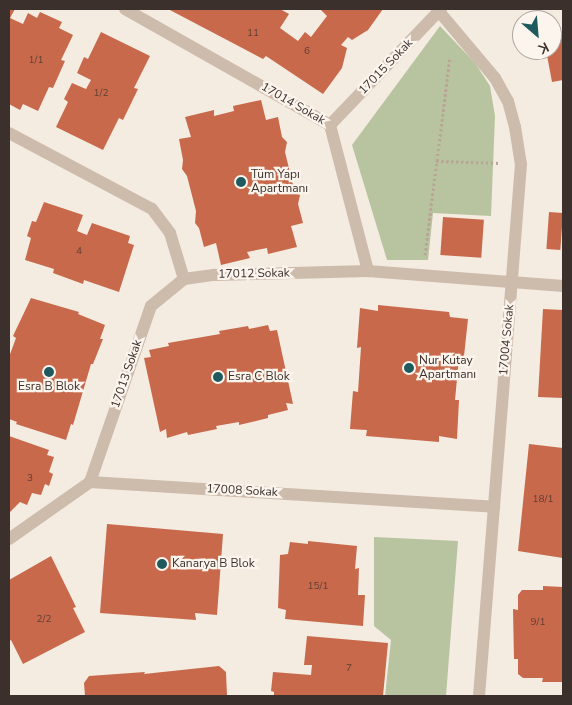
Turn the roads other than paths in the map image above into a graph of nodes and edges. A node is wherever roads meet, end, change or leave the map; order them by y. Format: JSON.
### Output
{"nodes":[{"id":1,"x":125,"y":9,"type":"edge"},
{"id":2,"x":439,"y":9,"type":"edge"},
{"id":3,"x":330,"y":125,"type":"junction"},
{"id":4,"x":9,"y":133,"type":"edge"},
{"id":5,"x":368,"y":271,"type":"junction"},
{"id":6,"x":184,"y":279,"type":"junction"},
{"id":7,"x":512,"y":282,"type":"junction"},
{"id":8,"x":563,"y":286,"type":"edge"},
{"id":9,"x":90,"y":482,"type":"junction"},
{"id":10,"x":494,"y":507,"type":"junction"},
{"id":11,"x":9,"y":539,"type":"edge"},
{"id":12,"x":479,"y":696,"type":"edge"}],
"edges":[{"from":1,"to":3,"type":"street","name":"17014 Sokak"},
{"from":2,"to":3,"type":"street","name":"17015 Sokak"},
{"from":2,"to":7,"type":"street","name":"17004 Sokak"},
{"from":3,"to":5,"type":"street","name":"17014 Sokak"},
{"from":4,"to":6,"type":"street"},
{"from":5,"to":6,"type":"street","name":"17012 Sokak"},
{"from":5,"to":7,"type":"street","name":"17012 Sokak"},
{"from":6,"to":9,"type":"street","name":"17013 Sokak"},
{"from":7,"to":8,"type":"street","name":"17012 Sokak"},
{"from":7,"to":10,"type":"street","name":"17004 Sokak"},
{"from":9,"to":10,"type":"street","name":"17008 Sokak"},
{"from":9,"to":11,"type":"street"},
{"from":10,"to":12,"type":"street","name":"17004 Sokak"}]}
